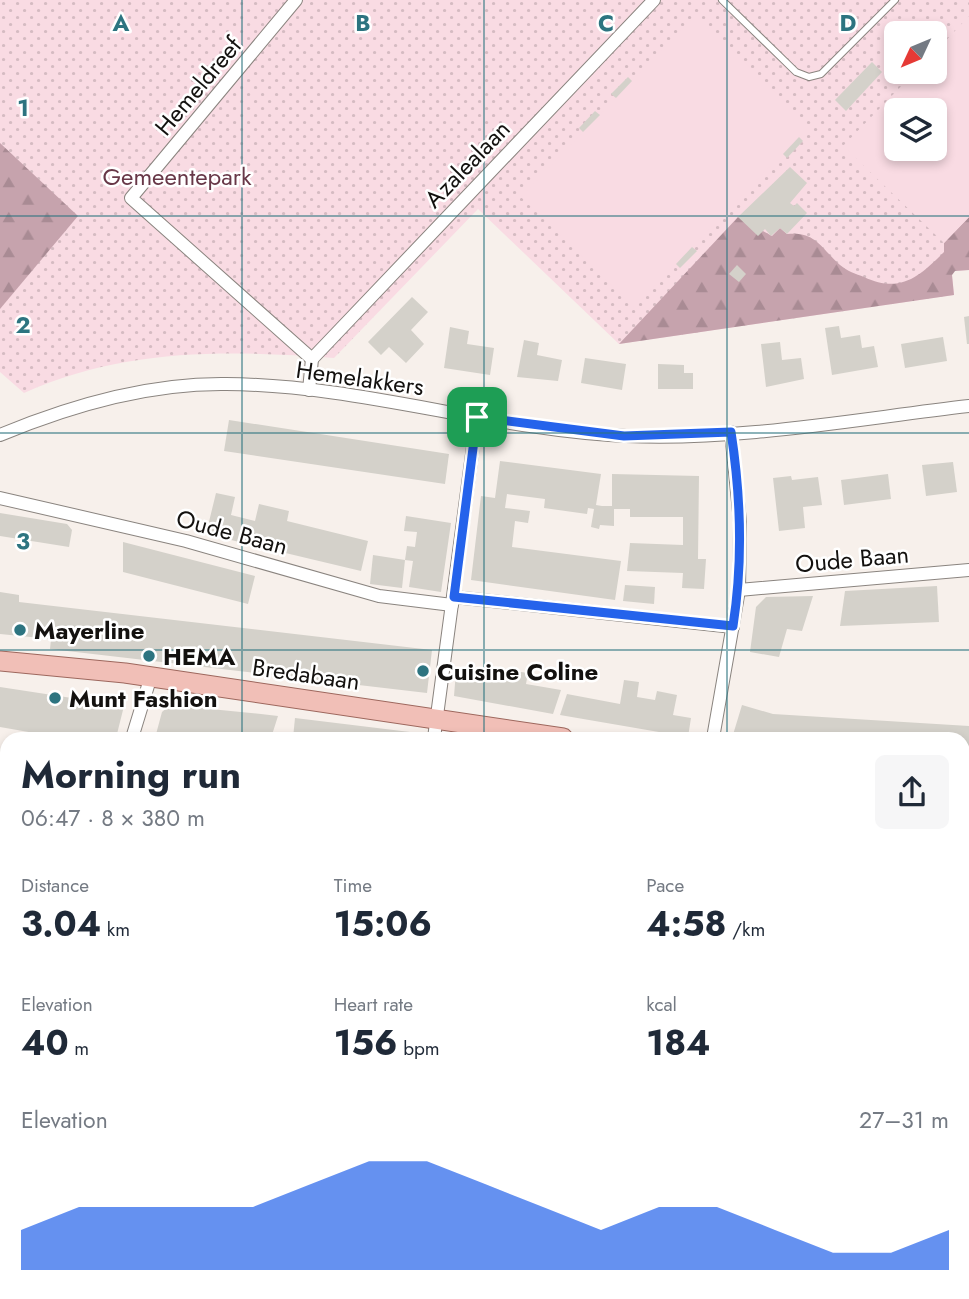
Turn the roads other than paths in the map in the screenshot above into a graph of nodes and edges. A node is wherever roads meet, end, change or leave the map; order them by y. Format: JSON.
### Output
{"nodes":[{"id":1,"x":296,"y":0,"type":"edge"},
{"id":2,"x":654,"y":0,"type":"edge"},
{"id":3,"x":722,"y":0,"type":"edge"},
{"id":4,"x":895,"y":0,"type":"edge"},
{"id":5,"x":312,"y":359,"type":"junction"},
{"id":6,"x":309,"y":390,"type":"junction"},
{"id":7,"x":969,"y":405,"type":"edge"},
{"id":8,"x":477,"y":417,"type":"junction"},
{"id":9,"x":731,"y":432,"type":"junction"},
{"id":10,"x":0,"y":435,"type":"edge"},
{"id":11,"x":0,"y":498,"type":"edge"},
{"id":12,"x":969,"y":570,"type":"edge"},
{"id":13,"x":739,"y":590,"type":"junction"},
{"id":14,"x":453,"y":601,"type":"junction"},
{"id":15,"x":733,"y":626,"type":"junction"},
{"id":16,"x":0,"y":661,"type":"edge"},
{"id":17,"x":151,"y":676,"type":"junction"},
{"id":18,"x":440,"y":718,"type":"junction"},
{"id":19,"x":134,"y":732,"type":"edge"},
{"id":20,"x":436,"y":732,"type":"edge"},
{"id":21,"x":526,"y":732,"type":"edge"},
{"id":22,"x":714,"y":732,"type":"edge"}],
"edges":[{"from":1,"to":5,"type":"street","name":"Hemeldreef"},
{"from":2,"to":5,"type":"street","name":"Azalealaan"},
{"from":3,"to":4,"type":"lane"},
{"from":5,"to":6,"type":"street"},
{"from":6,"to":8,"type":"street","name":"Hemelakkers"},
{"from":6,"to":10,"type":"street","name":"Hemelakkers"},
{"from":7,"to":9,"type":"street","name":"Hemelakkers"},
{"from":8,"to":9,"type":"street","name":"Hemelakkers"},
{"from":8,"to":14,"type":"street"},
{"from":9,"to":13,"type":"street"},
{"from":11,"to":14,"type":"street","name":"Oude Baan"},
{"from":12,"to":13,"type":"street","name":"Oude Baan"},
{"from":13,"to":15,"type":"street"},
{"from":14,"to":15,"type":"street","name":"Oude Baan"},
{"from":14,"to":18,"type":"street"},
{"from":15,"to":22,"type":"street"},
{"from":16,"to":17,"type":"main road","name":"Bredabaan"},
{"from":17,"to":18,"type":"main road","name":"Bredabaan"},
{"from":17,"to":19,"type":"street"},
{"from":18,"to":20,"type":"street"},
{"from":18,"to":21,"type":"main road","name":"Bredabaan"}]}
